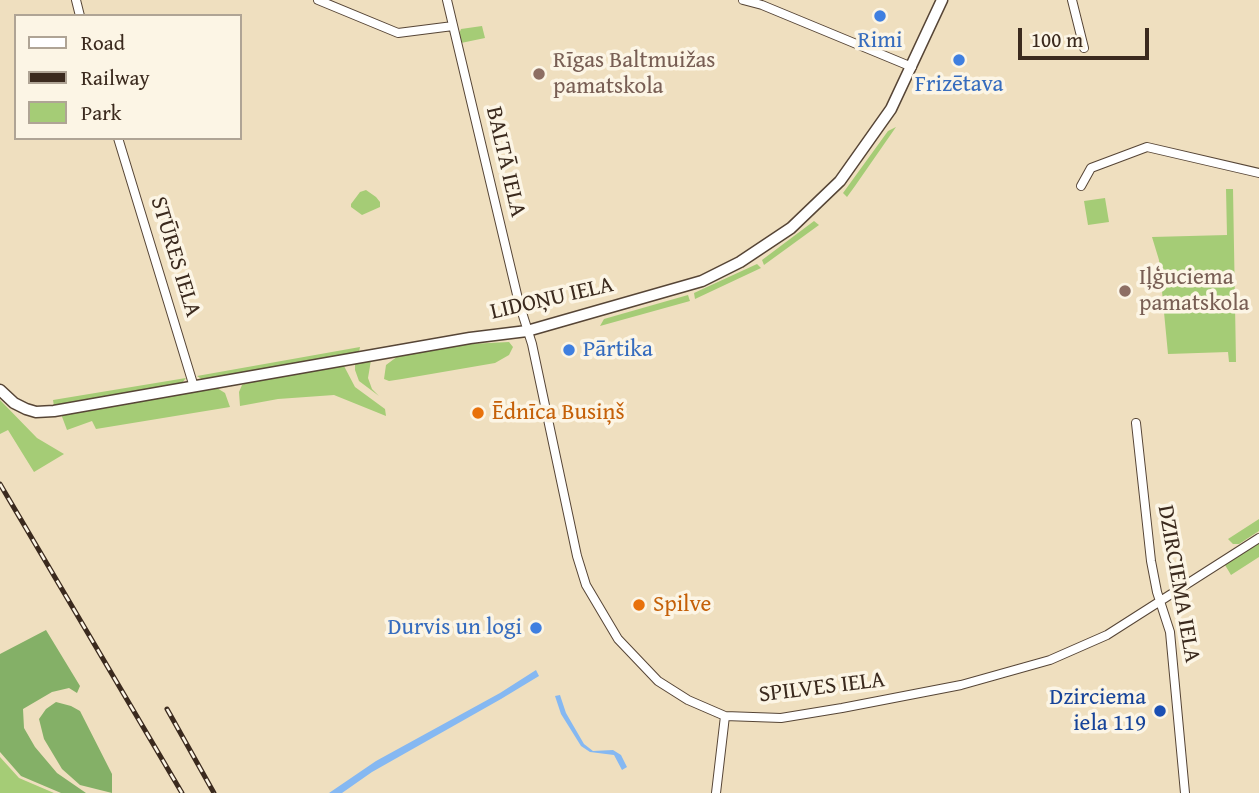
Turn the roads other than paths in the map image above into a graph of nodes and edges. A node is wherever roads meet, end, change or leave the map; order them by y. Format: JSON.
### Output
{"nodes":[{"id":1,"x":318,"y":0,"type":"edge"},
{"id":2,"x":447,"y":0,"type":"edge"},
{"id":3,"x":743,"y":0,"type":"edge"},
{"id":4,"x":942,"y":0,"type":"edge"},
{"id":5,"x":1072,"y":0,"type":"edge"},
{"id":6,"x":453,"y":26,"type":"junction"},
{"id":7,"x":1084,"y":48,"type":"dead end"},
{"id":8,"x":912,"y":67,"type":"junction"},
{"id":9,"x":119,"y":140,"type":"edge"},
{"id":10,"x":1259,"y":173,"type":"edge"},
{"id":11,"x":1081,"y":186,"type":"dead end"},
{"id":12,"x":527,"y":331,"type":"junction"},
{"id":13,"x":194,"y":387,"type":"junction"},
{"id":14,"x":0,"y":390,"type":"edge"},
{"id":15,"x":1136,"y":423,"type":"dead end"},
{"id":16,"x":1259,"y":538,"type":"edge"},
{"id":17,"x":1160,"y":603,"type":"junction"},
{"id":18,"x":725,"y":716,"type":"junction"},
{"id":19,"x":716,"y":793,"type":"edge"},
{"id":20,"x":1185,"y":793,"type":"edge"}],
"edges":[{"from":1,"to":6,"type":"street"},
{"from":2,"to":6,"type":"street","name":"BALTĀ IELA"},
{"from":3,"to":8,"type":"street"},
{"from":4,"to":8,"type":"street","name":"LIDOŅU IELA"},
{"from":5,"to":7,"type":"street"},
{"from":6,"to":12,"type":"street","name":"BALTĀ IELA"},
{"from":8,"to":12,"type":"street","name":"LIDOŅU IELA"},
{"from":9,"to":13,"type":"street","name":"STŪRES IELA"},
{"from":10,"to":11,"type":"street"},
{"from":12,"to":13,"type":"street","name":"LIDOŅU IELA"},
{"from":12,"to":18,"type":"street","name":"SPILVES IELA"},
{"from":13,"to":14,"type":"street","name":"LIDOŅU IELA"},
{"from":15,"to":17,"type":"street","name":"DZIRCIEMA IELA"},
{"from":16,"to":17,"type":"street","name":"SPILVES IELA"},
{"from":17,"to":18,"type":"street","name":"SPILVES IELA"},
{"from":17,"to":20,"type":"street","name":"DZIRCIEMA IELA"},
{"from":18,"to":19,"type":"street"}]}
